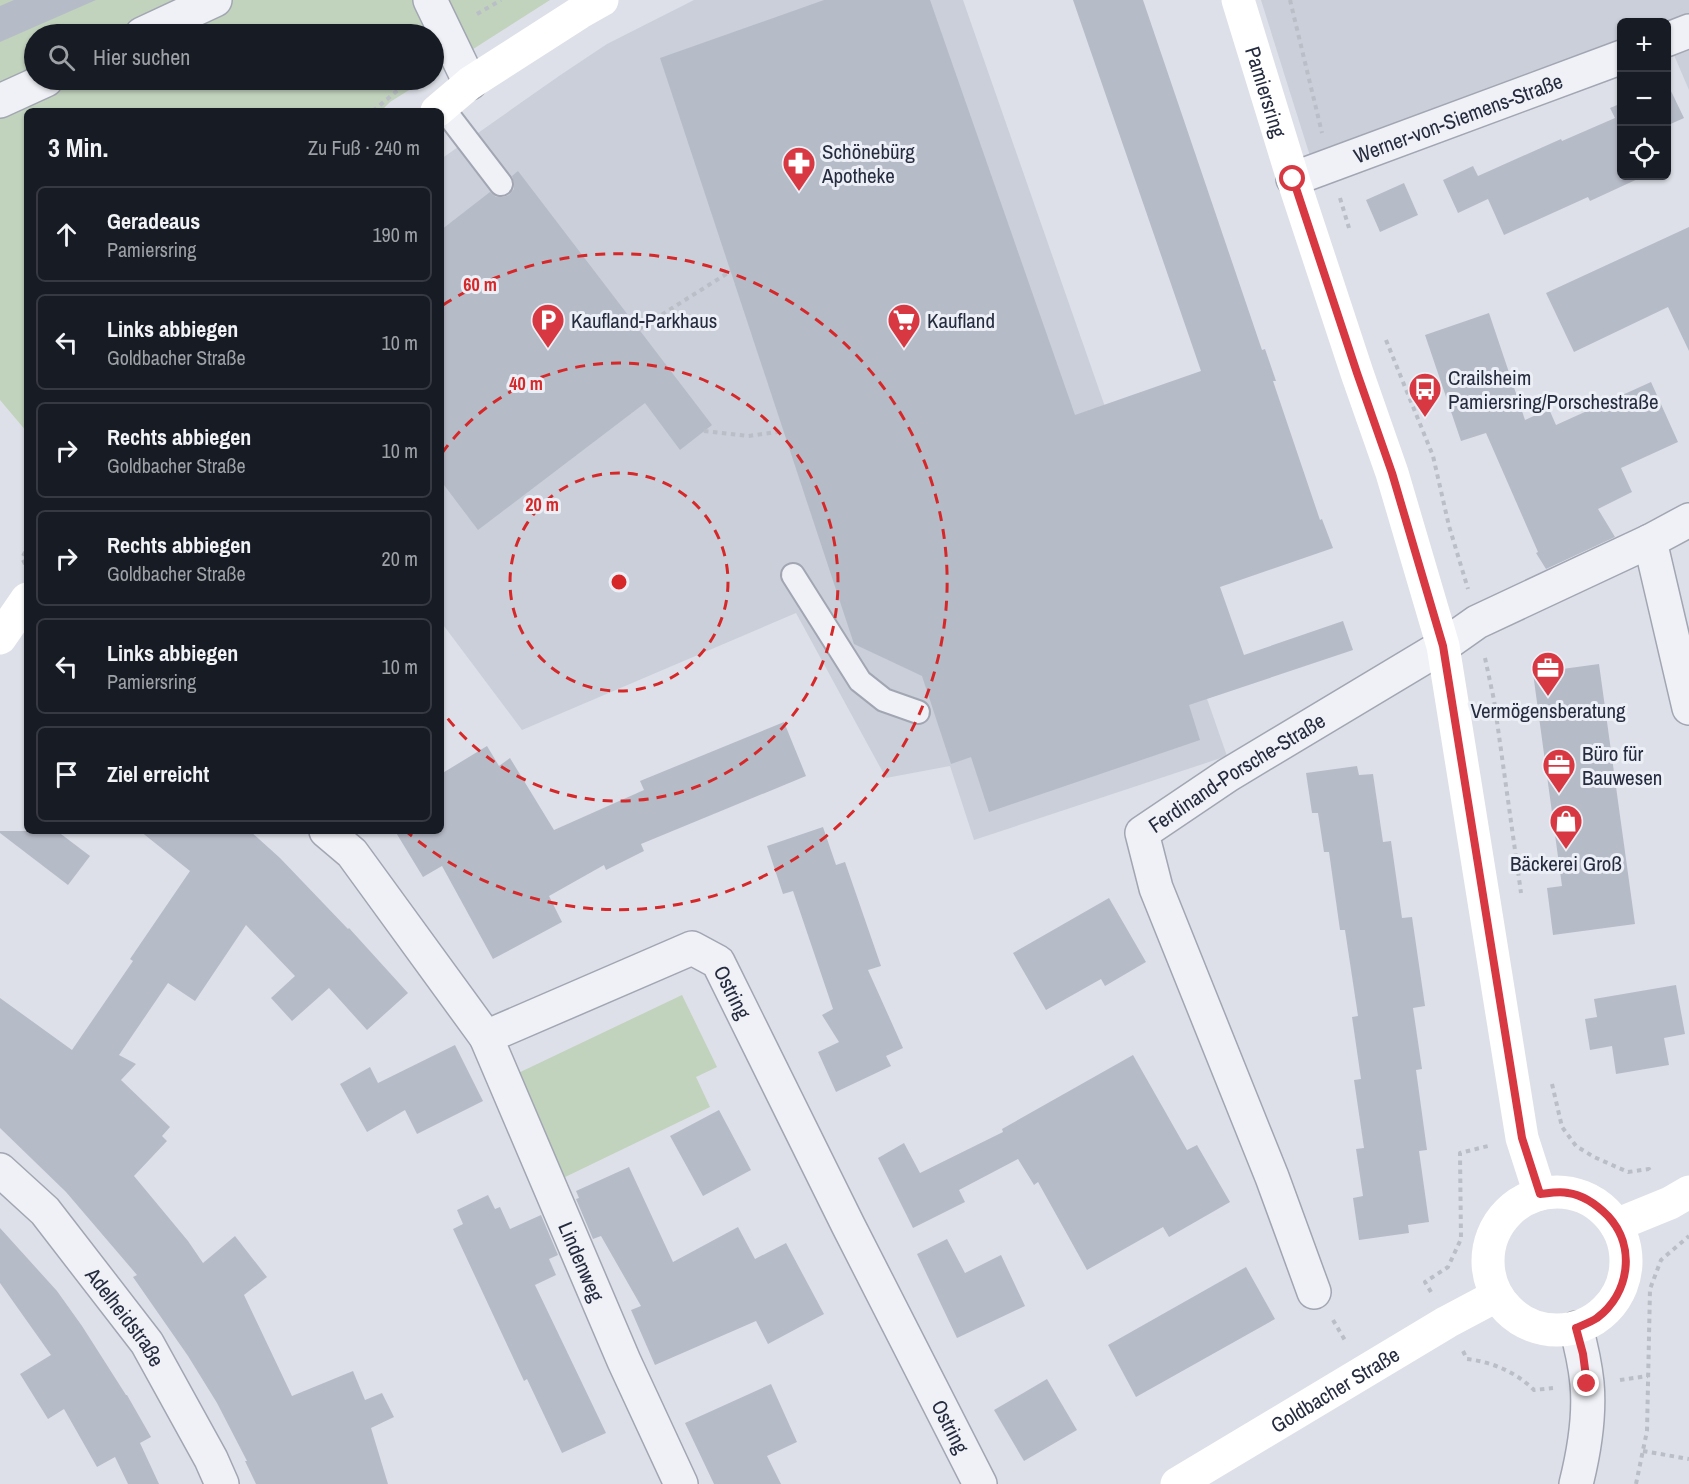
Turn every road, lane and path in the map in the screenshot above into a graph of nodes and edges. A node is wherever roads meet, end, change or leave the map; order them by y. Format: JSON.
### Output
{"nodes":[{"id":1,"x":215,"y":0,"type":"edge"},
{"id":2,"x":430,"y":0,"type":"edge"},
{"id":3,"x":602,"y":0,"type":"edge"},
{"id":4,"x":1238,"y":0,"type":"edge"},
{"id":5,"x":1290,"y":0,"type":"edge"},
{"id":6,"x":163,"y":24,"type":"edge"},
{"id":7,"x":442,"y":24,"type":"edge"},
{"id":8,"x":444,"y":29,"type":"edge"},
{"id":9,"x":1689,"y":31,"type":"edge"},
{"id":10,"x":1671,"y":38,"type":"edge"},
{"id":11,"x":1617,"y":59,"type":"edge"},
{"id":12,"x":470,"y":83,"type":"junction"},
{"id":13,"x":24,"y":90,"type":"edge"},
{"id":14,"x":398,"y":90,"type":"edge"},
{"id":15,"x":0,"y":101,"type":"edge"},
{"id":16,"x":377,"y":108,"type":"edge"},
{"id":17,"x":440,"y":108,"type":"edge"},
{"id":18,"x":444,"y":115,"type":"edge"},
{"id":19,"x":1330,"y":166,"type":"junction"},
{"id":20,"x":1293,"y":179,"type":"junction"},
{"id":21,"x":501,"y":184,"type":"dead end"},
{"id":22,"x":1351,"y":233,"type":"dead end"},
{"id":23,"x":731,"y":271,"type":"dead end"},
{"id":24,"x":639,"y":329,"type":"dead end"},
{"id":25,"x":1382,"y":330,"type":"dead end"},
{"id":26,"x":704,"y":431,"type":"dead end"},
{"id":27,"x":784,"y":431,"type":"dead end"},
{"id":28,"x":1689,"y":520,"type":"edge"},
{"id":29,"x":1650,"y":542,"type":"junction"},
{"id":30,"x":793,"y":575,"type":"dead end"},
{"id":31,"x":24,"y":603,"type":"edge"},
{"id":32,"x":1477,"y":622,"type":"junction"},
{"id":33,"x":0,"y":638,"type":"edge"},
{"id":34,"x":1443,"y":646,"type":"junction"},
{"id":35,"x":1689,"y":708,"type":"edge"},
{"id":36,"x":918,"y":712,"type":"dead end"},
{"id":37,"x":330,"y":834,"type":"edge"},
{"id":38,"x":1522,"y":896,"type":"dead end"},
{"id":39,"x":486,"y":1037,"type":"junction"},
{"id":40,"x":1550,"y":1076,"type":"dead end"},
{"id":41,"x":0,"y":1170,"type":"edge"},
{"id":42,"x":1540,"y":1194,"type":"junction"},
{"id":43,"x":1679,"y":1198,"type":"edge"},
{"id":44,"x":1616,"y":1225,"type":"junction"},
{"id":45,"x":1689,"y":1236,"type":"edge"},
{"id":46,"x":1314,"y":1292,"type":"joint"},
{"id":47,"x":1496,"y":1296,"type":"junction"},
{"id":48,"x":1576,"y":1328,"type":"junction"},
{"id":49,"x":1366,"y":1372,"type":"junction"},
{"id":50,"x":1643,"y":1451,"type":"junction"},
{"id":51,"x":1689,"y":1459,"type":"edge"},
{"id":52,"x":222,"y":1484,"type":"edge"},
{"id":53,"x":681,"y":1484,"type":"edge"},
{"id":54,"x":980,"y":1484,"type":"edge"},
{"id":55,"x":1177,"y":1484,"type":"edge"},
{"id":56,"x":1576,"y":1484,"type":"edge"},
{"id":57,"x":1635,"y":1484,"type":"edge"}],
"edges":[{"from":1,"to":6,"type":"street"},
{"from":2,"to":7,"type":"street"},
{"from":3,"to":12,"type":"street"},
{"from":4,"to":20,"type":"street","name":"Pamiersring"},
{"from":5,"to":19,"type":"path"},
{"from":8,"to":12,"type":"street"},
{"from":9,"to":10,"type":"street"},
{"from":11,"to":19,"type":"street","name":"Werner-von-Siemens-Straße"},
{"from":12,"to":17,"type":"street"},
{"from":13,"to":15,"type":"street"},
{"from":14,"to":16,"type":"path"},
{"from":18,"to":21,"type":"lane"},
{"from":19,"to":20,"type":"street","name":"Werner-von-Siemens-Straße"},
{"from":19,"to":22,"type":"path"},
{"from":20,"to":34,"type":"street","name":"Pamiersring"},
{"from":23,"to":24,"type":"path"},
{"from":25,"to":32,"type":"path"},
{"from":26,"to":27,"type":"path"},
{"from":28,"to":29,"type":"street","name":"Ferdinand-Porsche-Straße"},
{"from":29,"to":32,"type":"street","name":"Ferdinand-Porsche-Straße"},
{"from":29,"to":35,"type":"street"},
{"from":30,"to":36,"type":"lane"},
{"from":31,"to":33,"type":"street"},
{"from":32,"to":34,"type":"street","name":"Ferdinand-Porsche-Straße"},
{"from":32,"to":38,"type":"path"},
{"from":34,"to":42,"type":"street","name":"Pamiersring"},
{"from":34,"to":46,"type":"street","name":"Ferdinand-Porsche-Straße"},
{"from":37,"to":39,"type":"street"},
{"from":39,"to":53,"type":"street","name":"Lindenweg"},
{"from":39,"to":54,"type":"street","name":"Ostring"},
{"from":40,"to":43,"type":"path"},
{"from":41,"to":52,"type":"street","name":"Adelheidstraße"},
{"from":42,"to":44,"type":"street"},
{"from":42,"to":47,"type":"street"},
{"from":43,"to":44,"type":"street"},
{"from":44,"to":48,"type":"street"},
{"from":45,"to":50,"type":"path"},
{"from":46,"to":49,"type":"path"},
{"from":47,"to":48,"type":"street"},
{"from":47,"to":49,"type":"street","name":"Goldbacher Straße"},
{"from":48,"to":56,"type":"street"},
{"from":49,"to":55,"type":"street","name":"Goldbacher Straße"},
{"from":50,"to":51,"type":"path"},
{"from":50,"to":57,"type":"path"}]}
